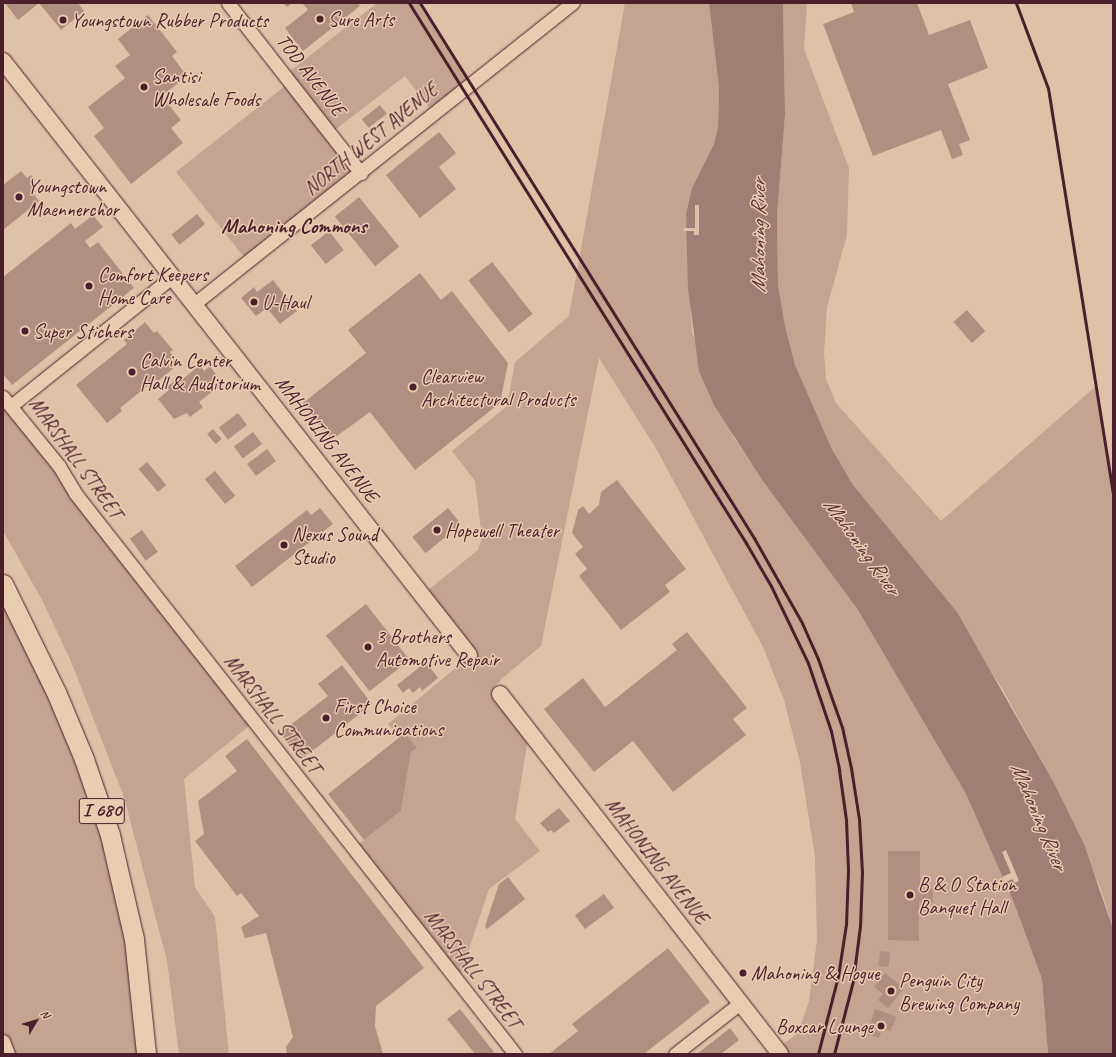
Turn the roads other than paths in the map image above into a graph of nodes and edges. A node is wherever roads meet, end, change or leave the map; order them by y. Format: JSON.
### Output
{"nodes":[{"id":1,"x":228,"y":3,"type":"edge"},
{"id":2,"x":573,"y":3,"type":"edge"},
{"id":3,"x":3,"y":61,"type":"edge"},
{"id":4,"x":361,"y":173,"type":"junction"},
{"id":5,"x":172,"y":276,"type":"junction"},
{"id":6,"x":194,"y":304,"type":"junction"},
{"id":7,"x":7,"y":401,"type":"edge"},
{"id":8,"x":3,"y":584,"type":"edge"},
{"id":9,"x":469,"y":655,"type":"tunnel mouth"},
{"id":10,"x":500,"y":694,"type":"tunnel mouth"},
{"id":11,"x":740,"y":1003,"type":"junction"},
{"id":12,"x":3,"y":1041,"type":"edge"},
{"id":13,"x":8,"y":1054,"type":"edge"},
{"id":14,"x":146,"y":1054,"type":"edge"},
{"id":15,"x":515,"y":1054,"type":"edge"},
{"id":16,"x":675,"y":1054,"type":"edge"},
{"id":17,"x":780,"y":1054,"type":"edge"}],
"edges":[{"from":1,"to":4,"type":"street","name":"TOD AVENUE"},
{"from":2,"to":4,"type":"street","name":"NORTH WEST AVENUE"},
{"from":3,"to":5,"type":"main road","name":"MAHONING AVENUE"},
{"from":4,"to":6,"type":"street","name":"NORTH WEST AVENUE"},
{"from":5,"to":6,"type":"main road","name":"MAHONING AVENUE"},
{"from":5,"to":7,"type":"street"},
{"from":6,"to":9,"type":"main road","name":"MAHONING AVENUE"},
{"from":7,"to":15,"type":"street","name":"MARSHALL STREET"},
{"from":8,"to":14,"type":"highway","number":"I 680"},
{"from":10,"to":11,"type":"main road","name":"MAHONING AVENUE"},
{"from":11,"to":16,"type":"street"},
{"from":11,"to":17,"type":"main road","name":"MAHONING AVENUE"},
{"from":12,"to":13,"type":"street"}]}
